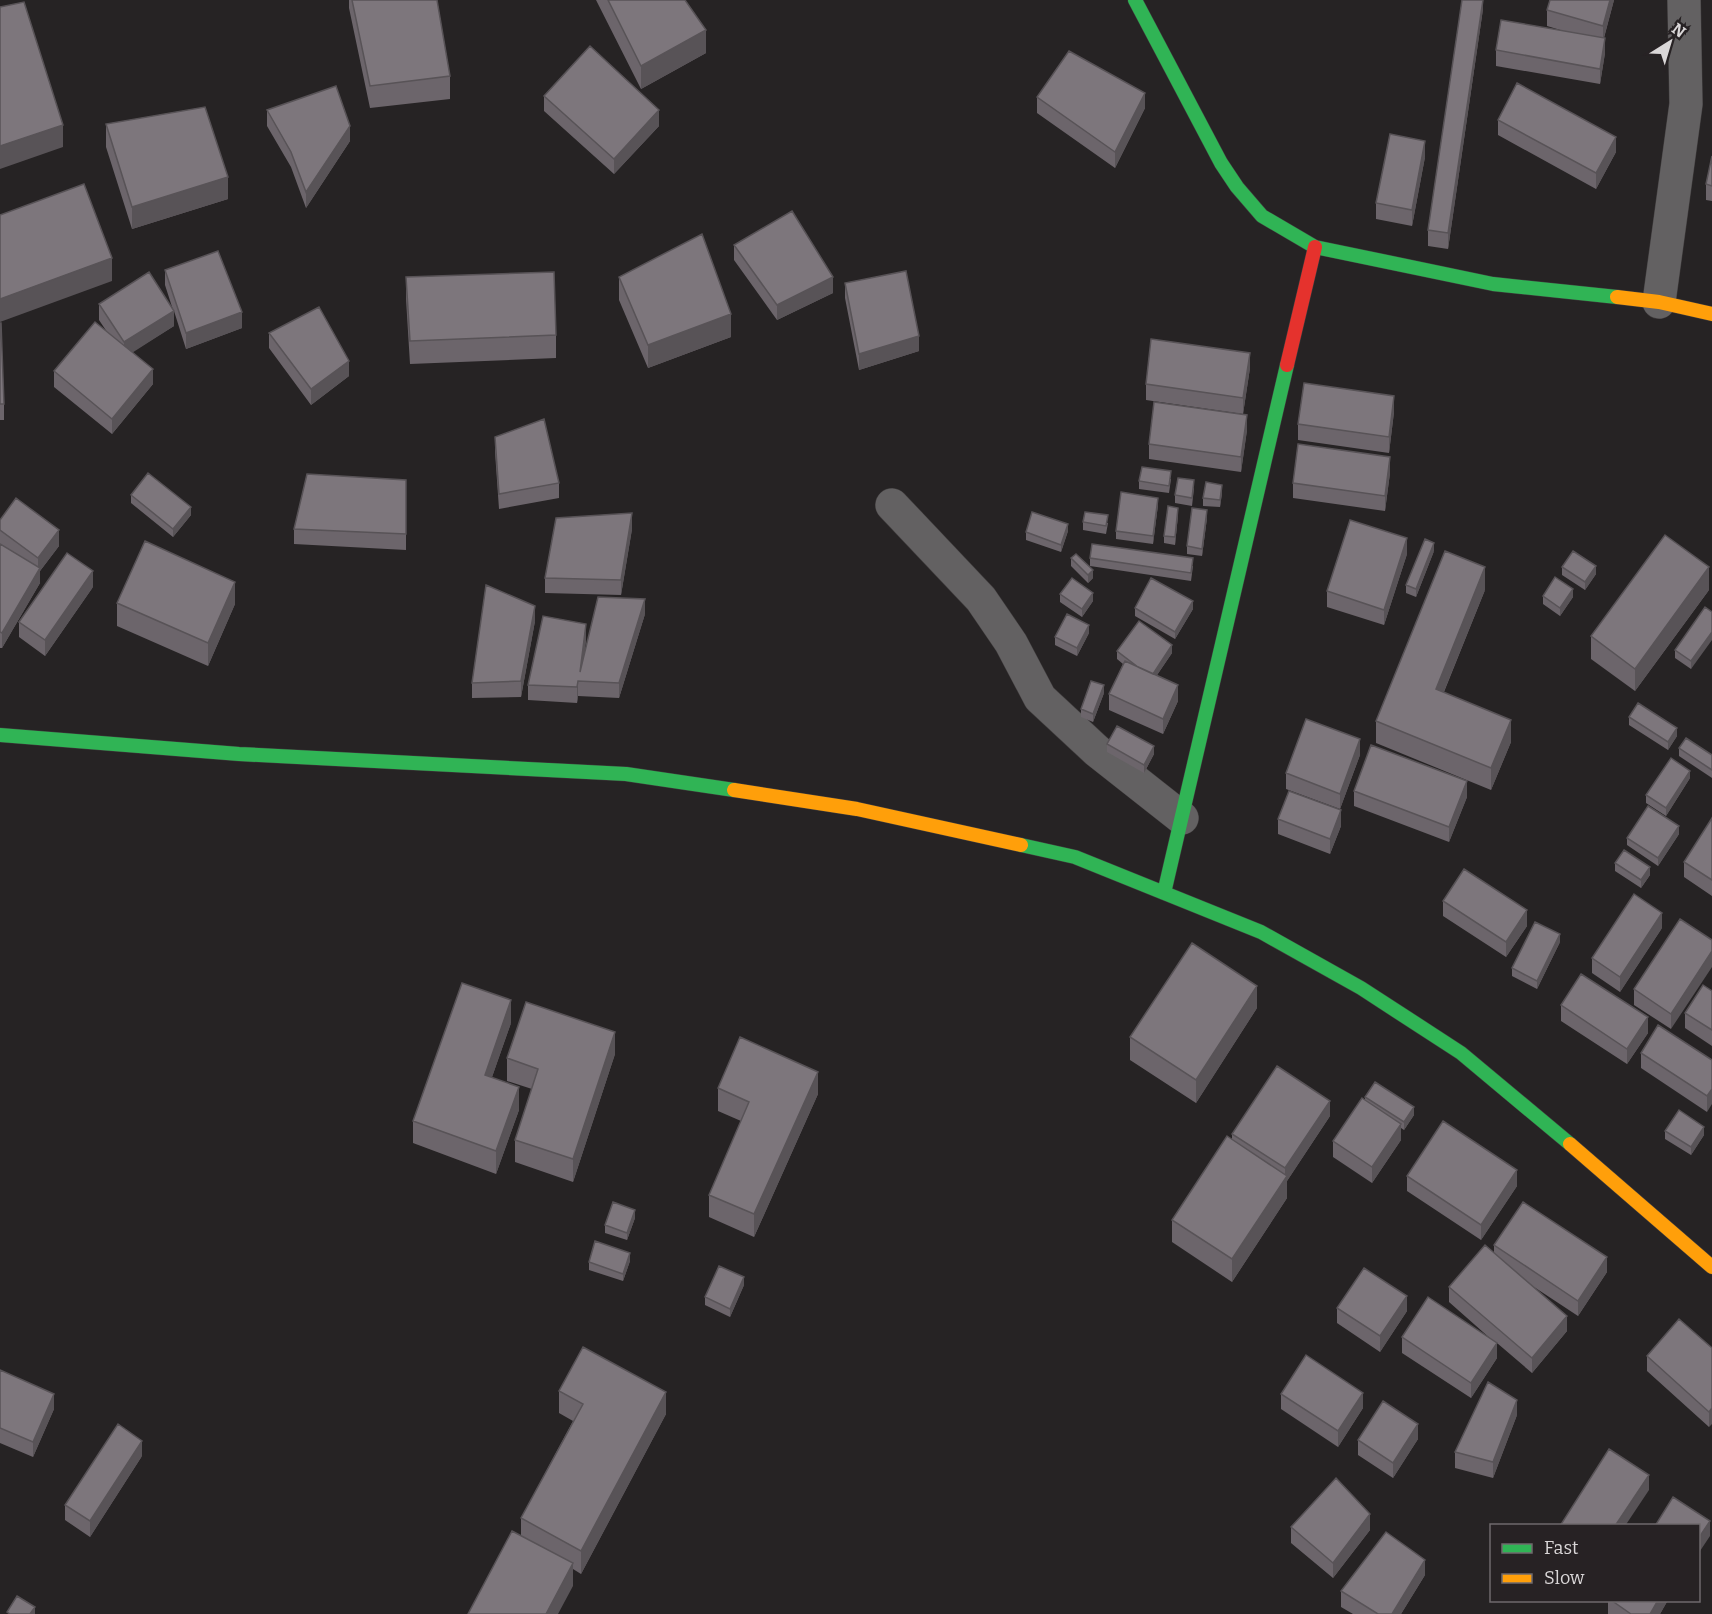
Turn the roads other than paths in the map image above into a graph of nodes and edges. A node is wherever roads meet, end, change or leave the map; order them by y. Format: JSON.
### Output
{"nodes":[{"id":1,"x":1135,"y":0,"type":"edge"},
{"id":2,"x":1684,"y":0,"type":"edge"},
{"id":3,"x":1315,"y":247,"type":"junction"},
{"id":4,"x":1659,"y":302,"type":"junction"},
{"id":5,"x":1712,"y":314,"type":"edge"},
{"id":6,"x":892,"y":505,"type":"dead end"},
{"id":7,"x":0,"y":735,"type":"edge"},
{"id":8,"x":1182,"y":818,"type":"junction"},
{"id":9,"x":1164,"y":893,"type":"junction"},
{"id":10,"x":1712,"y":1266,"type":"edge"}],
"edges":[{"from":1,"to":3,"type":"street"},
{"from":2,"to":4,"type":"street"},
{"from":3,"to":4,"type":"street"},
{"from":3,"to":8,"type":"street"},
{"from":4,"to":5,"type":"street"},
{"from":6,"to":8,"type":"street"},
{"from":7,"to":9,"type":"street"},
{"from":8,"to":9,"type":"street"},
{"from":9,"to":10,"type":"street"}]}
